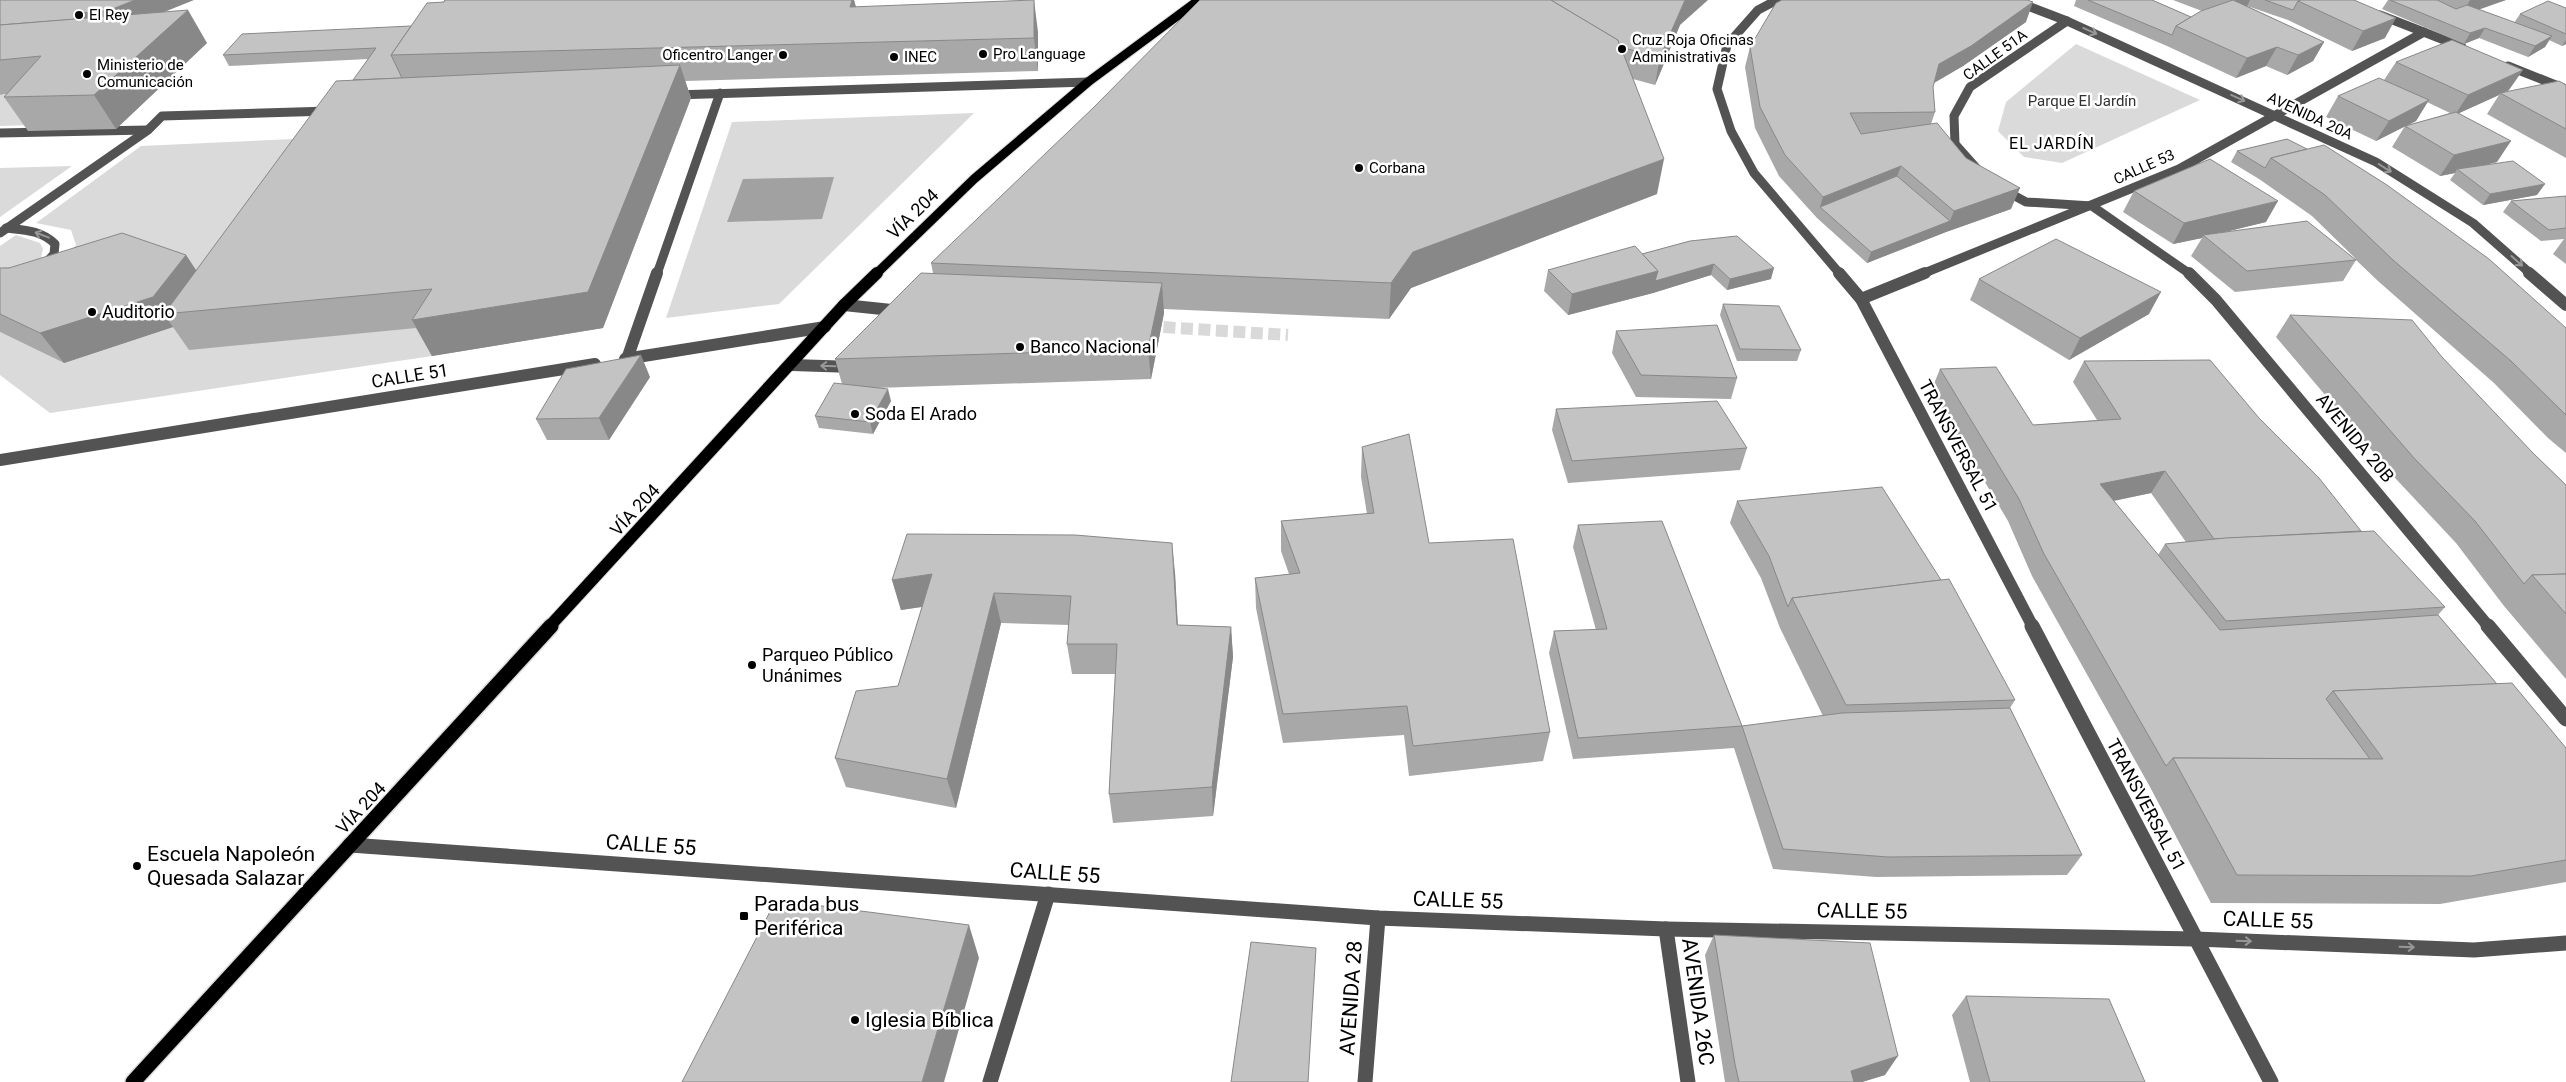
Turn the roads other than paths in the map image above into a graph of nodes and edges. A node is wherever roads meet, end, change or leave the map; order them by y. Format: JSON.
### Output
{"nodes":[{"id":1,"x":1199,"y":0,"type":"edge"},
{"id":2,"x":1777,"y":0,"type":"edge"},
{"id":3,"x":2012,"y":0,"type":"edge"},
{"id":4,"x":2370,"y":11,"type":"edge"},
{"id":5,"x":2067,"y":21,"type":"junction"},
{"id":6,"x":2424,"y":32,"type":"junction"},
{"id":7,"x":2468,"y":50,"type":"edge"},
{"id":8,"x":2495,"y":61,"type":"edge"},
{"id":9,"x":1088,"y":82,"type":"junction"},
{"id":10,"x":2566,"y":89,"type":"edge"},
{"id":11,"x":720,"y":93,"type":"junction"},
{"id":12,"x":660,"y":96,"type":"edge"},
{"id":13,"x":343,"y":110,"type":"edge"},
{"id":14,"x":2274,"y":114,"type":"junction"},
{"id":15,"x":148,"y":130,"type":"junction"},
{"id":16,"x":0,"y":133,"type":"edge"},
{"id":17,"x":2092,"y":206,"type":"junction"},
{"id":18,"x":3,"y":231,"type":"edge"},
{"id":19,"x":35,"y":276,"type":"edge"},
{"id":20,"x":1861,"y":299,"type":"junction"},
{"id":21,"x":844,"y":305,"type":"junction"},
{"id":22,"x":2566,"y":305,"type":"edge"},
{"id":23,"x":910,"y":311,"type":"edge"},
{"id":24,"x":825,"y":327,"type":"junction"},
{"id":25,"x":617,"y":361,"type":"junction"},
{"id":26,"x":792,"y":365,"type":"junction"},
{"id":27,"x":864,"y":368,"type":"edge"},
{"id":28,"x":0,"y":460,"type":"edge"},
{"id":29,"x":2566,"y":719,"type":"edge"},
{"id":30,"x":350,"y":845,"type":"junction"},
{"id":31,"x":1048,"y":894,"type":"junction"},
{"id":32,"x":1378,"y":918,"type":"junction"},
{"id":33,"x":1666,"y":929,"type":"junction"},
{"id":34,"x":2196,"y":938,"type":"junction"},
{"id":35,"x":2566,"y":943,"type":"edge"},
{"id":36,"x":132,"y":1082,"type":"edge"},
{"id":37,"x":990,"y":1082,"type":"edge"},
{"id":38,"x":1365,"y":1082,"type":"edge"},
{"id":39,"x":1688,"y":1082,"type":"edge"},
{"id":40,"x":2271,"y":1082,"type":"edge"}],
"edges":[{"from":1,"to":9,"type":"main road","name":"VÍA 204"},
{"from":2,"to":20,"type":"street","name":"TRANSVERSAL 51"},
{"from":3,"to":5,"type":"street","name":"AVENIDA 20A"},
{"from":4,"to":6,"type":"street"},
{"from":5,"to":14,"type":"street","name":"AVENIDA 20A","one_way":true},
{"from":5,"to":17,"type":"street","name":"CALLE 51A"},
{"from":6,"to":7,"type":"street"},
{"from":6,"to":14,"type":"street","name":"CALLE 53"},
{"from":8,"to":10,"type":"street"},
{"from":9,"to":11,"type":"street"},
{"from":9,"to":21,"type":"main road","name":"VÍA 204"},
{"from":11,"to":12,"type":"street"},
{"from":11,"to":25,"type":"street"},
{"from":13,"to":15,"type":"street"},
{"from":14,"to":17,"type":"street","name":"CALLE 53"},
{"from":14,"to":22,"type":"street","name":"AVENIDA 20A","one_way":true},
{"from":15,"to":16,"type":"street"},
{"from":15,"to":18,"type":"street"},
{"from":17,"to":20,"type":"street","name":"CALLE 53"},
{"from":17,"to":29,"type":"street","name":"AVENIDA 20B"},
{"from":19,"to":18,"type":"street","one_way":true},
{"from":20,"to":34,"type":"street","name":"TRANSVERSAL 51"},
{"from":21,"to":23,"type":"street"},
{"from":21,"to":24,"type":"main road","name":"VÍA 204"},
{"from":24,"to":25,"type":"street","name":"CALLE 51"},
{"from":24,"to":26,"type":"main road","name":"VÍA 204"},
{"from":25,"to":28,"type":"street","name":"CALLE 51"},
{"from":27,"to":26,"type":"street","one_way":true},
{"from":26,"to":30,"type":"main road","name":"VÍA 204"},
{"from":30,"to":31,"type":"street","name":"CALLE 55"},
{"from":30,"to":36,"type":"main road","name":"VÍA 204"},
{"from":31,"to":32,"type":"street","name":"CALLE 55"},
{"from":31,"to":37,"type":"street"},
{"from":32,"to":33,"type":"street","name":"CALLE 55"},
{"from":32,"to":38,"type":"street","name":"AVENIDA 28"},
{"from":33,"to":34,"type":"street","name":"CALLE 55"},
{"from":33,"to":39,"type":"street","name":"AVENIDA 26C"},
{"from":34,"to":35,"type":"street","name":"CALLE 55","one_way":true},
{"from":34,"to":40,"type":"street","name":"TRANSVERSAL 51"}]}
